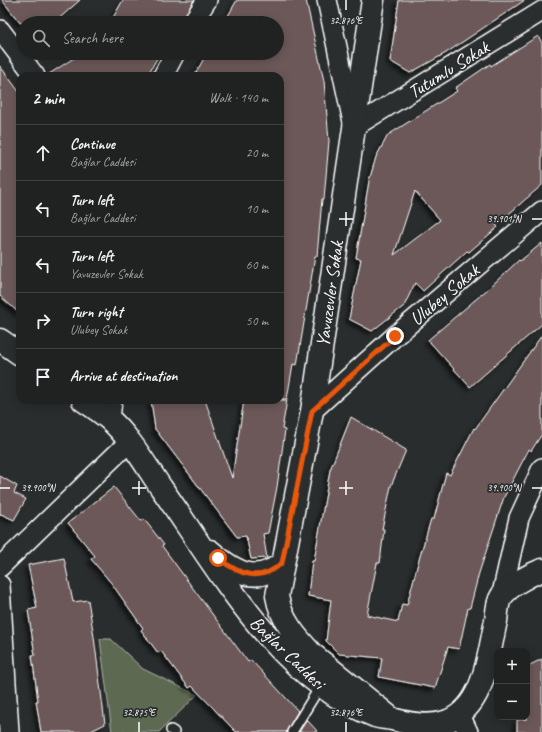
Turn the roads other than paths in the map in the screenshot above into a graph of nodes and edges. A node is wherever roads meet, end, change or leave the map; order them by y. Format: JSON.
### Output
{"nodes":[{"id":1,"x":206,"y":0,"type":"edge"},
{"id":2,"x":327,"y":0,"type":"edge"},
{"id":3,"x":373,"y":0,"type":"edge"},
{"id":4,"x":542,"y":11,"type":"edge"},
{"id":5,"x":196,"y":16,"type":"edge"},
{"id":6,"x":0,"y":30,"type":"edge"},
{"id":7,"x":16,"y":51,"type":"edge"},
{"id":8,"x":23,"y":60,"type":"edge"},
{"id":9,"x":172,"y":60,"type":"edge"},
{"id":10,"x":32,"y":72,"type":"edge"},
{"id":11,"x":166,"y":72,"type":"edge"},
{"id":12,"x":354,"y":127,"type":"junction"},
{"id":13,"x":542,"y":211,"type":"edge"},
{"id":14,"x":0,"y":340,"type":"edge"},
{"id":15,"x":16,"y":351,"type":"edge"},
{"id":16,"x":94,"y":404,"type":"edge"},
{"id":17,"x":111,"y":410,"type":"edge"},
{"id":18,"x":312,"y":411,"type":"junction"},
{"id":19,"x":129,"y":442,"type":"junction"},
{"id":20,"x":542,"y":468,"type":"edge"},
{"id":21,"x":197,"y":539,"type":"junction"},
{"id":22,"x":282,"y":563,"type":"junction"},
{"id":23,"x":0,"y":567,"type":"edge"},
{"id":24,"x":542,"y":570,"type":"edge"},
{"id":25,"x":0,"y":585,"type":"edge"},
{"id":26,"x":501,"y":598,"type":"junction"},
{"id":27,"x":321,"y":684,"type":"junction"},
{"id":28,"x":464,"y":723,"type":"edge"},
{"id":29,"x":388,"y":726,"type":"edge"},
{"id":30,"x":9,"y":732,"type":"edge"},
{"id":31,"x":292,"y":732,"type":"edge"}],
"edges":[{"from":1,"to":5,"type":"street"},
{"from":2,"to":12,"type":"street"},
{"from":3,"to":12,"type":"main road","name":"Yavuzevler Sokak"},
{"from":4,"to":12,"type":"street","name":"Tutumlu Sokak"},
{"from":6,"to":7,"type":"street"},
{"from":8,"to":10,"type":"street"},
{"from":9,"to":11,"type":"street"},
{"from":12,"to":18,"type":"main road","name":"Yavuzevler Sokak"},
{"from":13,"to":18,"type":"street","name":"Ulubey Sokak"},
{"from":14,"to":15,"type":"main road"},
{"from":16,"to":17,"type":"main road","name":"Bağlar Caddesi"},
{"from":17,"to":19,"type":"main road","name":"Bağlar Caddesi"},
{"from":18,"to":22,"type":"main road","name":"Yavuzevler Sokak"},
{"from":19,"to":21,"type":"main road","name":"Bağlar Caddesi"},
{"from":19,"to":23,"type":"street"},
{"from":20,"to":26,"type":"street"},
{"from":21,"to":22,"type":"main road","name":"Bağlar Caddesi"},
{"from":21,"to":27,"type":"main road","name":"Bağlar Caddesi"},
{"from":22,"to":29,"type":"main road","name":"Bağlar Caddesi"},
{"from":24,"to":26,"type":"main road"},
{"from":25,"to":30,"type":"street"},
{"from":26,"to":28,"type":"main road"},
{"from":27,"to":29,"type":"main road","name":"Bağlar Caddesi"},
{"from":27,"to":31,"type":"lane"},
{"from":28,"to":29,"type":"main road"}]}
